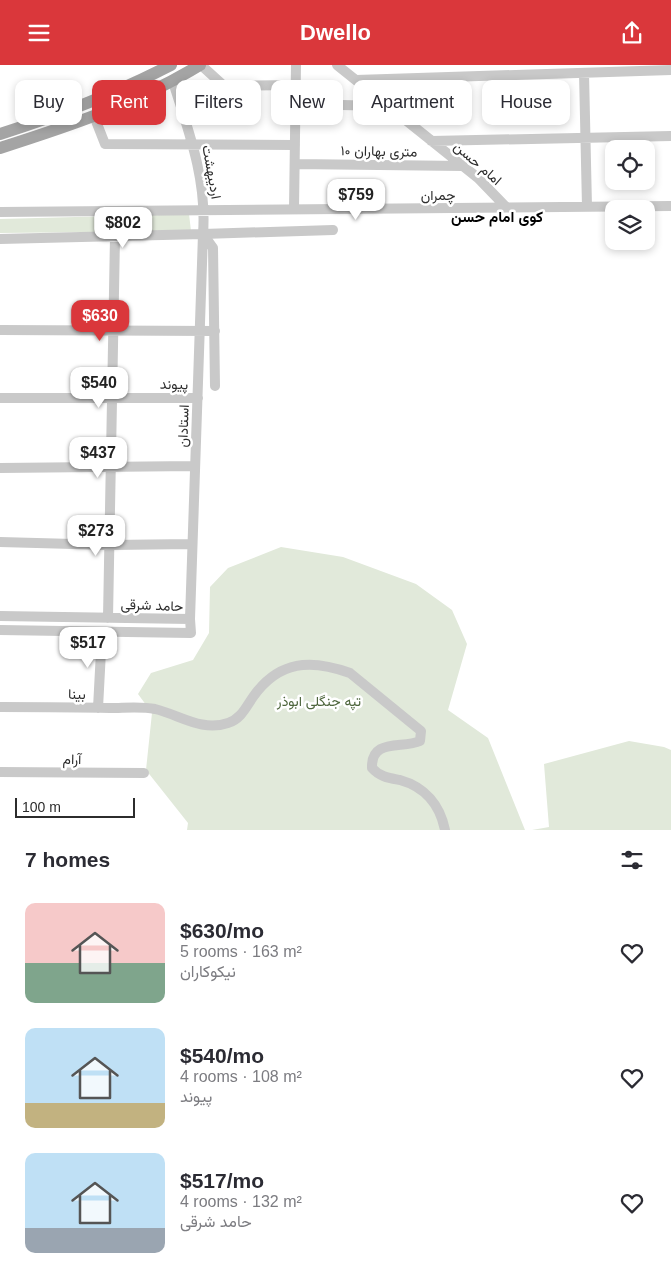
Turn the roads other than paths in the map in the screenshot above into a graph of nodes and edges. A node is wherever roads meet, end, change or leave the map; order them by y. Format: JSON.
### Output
{"nodes":[{"id":1,"x":172,"y":65,"type":"edge"},
{"id":2,"x":201,"y":65,"type":"edge"},
{"id":3,"x":296,"y":65,"type":"edge"},
{"id":4,"x":337,"y":65,"type":"edge"},
{"id":5,"x":154,"y":69,"type":"edge"},
{"id":6,"x":671,"y":71,"type":"edge"},
{"id":7,"x":584,"y":73,"type":"junction"},
{"id":8,"x":296,"y":80,"type":"edge"},
{"id":9,"x":356,"y":80,"type":"joint"},
{"id":10,"x":173,"y":82,"type":"junction"},
{"id":11,"x":166,"y":85,"type":"edge"},
{"id":12,"x":271,"y":85,"type":"edge"},
{"id":13,"x":92,"y":117,"type":"edge"},
{"id":14,"x":98,"y":125,"type":"edge"},
{"id":15,"x":295,"y":125,"type":"edge"},
{"id":16,"x":411,"y":125,"type":"edge"},
{"id":17,"x":0,"y":134,"type":"edge"},
{"id":18,"x":671,"y":136,"type":"edge"},
{"id":19,"x":586,"y":138,"type":"junction"},
{"id":20,"x":431,"y":141,"type":"junction"},
{"id":21,"x":194,"y":144,"type":"junction"},
{"id":22,"x":295,"y":145,"type":"junction"},
{"id":23,"x":0,"y":148,"type":"edge"},
{"id":24,"x":295,"y":164,"type":"junction"},
{"id":25,"x":463,"y":166,"type":"junction"},
{"id":26,"x":671,"y":206,"type":"edge"},
{"id":27,"x":506,"y":207,"type":"junction"},
{"id":28,"x":587,"y":207,"type":"junction"},
{"id":29,"x":294,"y":209,"type":"junction"},
{"id":30,"x":205,"y":210,"type":"junction"},
{"id":31,"x":0,"y":212,"type":"edge"},
{"id":32,"x":333,"y":230,"type":"dead end"},
{"id":33,"x":204,"y":234,"type":"junction"},
{"id":34,"x":115,"y":237,"type":"junction"},
{"id":35,"x":0,"y":239,"type":"edge"},
{"id":36,"x":0,"y":330,"type":"edge"},
{"id":37,"x":113,"y":330,"type":"junction"},
{"id":38,"x":200,"y":331,"type":"junction"},
{"id":39,"x":215,"y":331,"type":"junction"},
{"id":40,"x":215,"y":386,"type":"dead end"},
{"id":41,"x":112,"y":397,"type":"junction"},
{"id":42,"x":0,"y":398,"type":"edge"},
{"id":43,"x":198,"y":398,"type":"junction"},
{"id":44,"x":111,"y":466,"type":"junction"},
{"id":45,"x":195,"y":466,"type":"junction"},
{"id":46,"x":0,"y":468,"type":"edge"},
{"id":47,"x":0,"y":542,"type":"edge"},
{"id":48,"x":192,"y":544,"type":"junction"},
{"id":49,"x":110,"y":545,"type":"junction"},
{"id":50,"x":0,"y":615,"type":"edge"},
{"id":51,"x":108,"y":618,"type":"junction"},
{"id":52,"x":190,"y":619,"type":"junction"},
{"id":53,"x":0,"y":630,"type":"edge"},
{"id":54,"x":102,"y":632,"type":"junction"},
{"id":55,"x":0,"y":707,"type":"edge"},
{"id":56,"x":98,"y":708,"type":"junction"},
{"id":57,"x":0,"y":772,"type":"edge"},
{"id":58,"x":144,"y":773,"type":"dead end"},
{"id":59,"x":444,"y":830,"type":"edge"}],
"edges":[{"from":1,"to":5,"type":"main road"},
{"from":2,"to":10,"type":"main road"},
{"from":2,"to":12,"type":"street"},
{"from":3,"to":8,"type":"street"},
{"from":4,"to":9,"type":"street","name":"امام حسن"},
{"from":5,"to":17,"type":"main road"},
{"from":6,"to":7,"type":"street"},
{"from":7,"to":9,"type":"street"},
{"from":7,"to":19,"type":"street"},
{"from":10,"to":11,"type":"main road"},
{"from":10,"to":21,"type":"street","name":"اردیبهشت"},
{"from":13,"to":23,"type":"main road"},
{"from":14,"to":21,"type":"street"},
{"from":15,"to":22,"type":"street"},
{"from":16,"to":20,"type":"street","name":"امام حسن"},
{"from":18,"to":19,"type":"street"},
{"from":19,"to":20,"type":"street"},
{"from":19,"to":28,"type":"street"},
{"from":20,"to":25,"type":"street","name":"امام حسن"},
{"from":21,"to":22,"type":"street"},
{"from":21,"to":30,"type":"street","name":"اردیبهشت"},
{"from":22,"to":24,"type":"street"},
{"from":24,"to":25,"type":"street","name":"۱۰ متری بهاران"},
{"from":24,"to":29,"type":"street"},
{"from":25,"to":27,"type":"street","name":"امام حسن"},
{"from":26,"to":28,"type":"street","name":"چمران"},
{"from":27,"to":28,"type":"street","name":"چمران"},
{"from":27,"to":29,"type":"street","name":"چمران"},
{"from":29,"to":30,"type":"street","name":"چمران"},
{"from":30,"to":31,"type":"street","name":"چمران"},
{"from":30,"to":33,"type":"street"},
{"from":32,"to":33,"type":"street"},
{"from":33,"to":34,"type":"street"},
{"from":33,"to":38,"type":"street","name":"استادان"},
{"from":33,"to":39,"type":"street"},
{"from":34,"to":35,"type":"street"},
{"from":34,"to":37,"type":"street"},
{"from":36,"to":37,"type":"street"},
{"from":37,"to":38,"type":"street"},
{"from":37,"to":41,"type":"street"},
{"from":38,"to":39,"type":"street"},
{"from":38,"to":43,"type":"street","name":"استادان"},
{"from":39,"to":40,"type":"street"},
{"from":41,"to":42,"type":"street","name":"پیوند"},
{"from":41,"to":43,"type":"street","name":"پیوند"},
{"from":41,"to":44,"type":"street"},
{"from":43,"to":45,"type":"street","name":"استادان"},
{"from":44,"to":45,"type":"street"},
{"from":44,"to":46,"type":"street"},
{"from":44,"to":49,"type":"street"},
{"from":45,"to":48,"type":"street","name":"استادان"},
{"from":47,"to":49,"type":"street"},
{"from":48,"to":49,"type":"street"},
{"from":48,"to":52,"type":"street","name":"استادان"},
{"from":49,"to":51,"type":"street"},
{"from":50,"to":51,"type":"street","name":"حامد شرقی"},
{"from":51,"to":52,"type":"street","name":"حامد شرقی"},
{"from":52,"to":54,"type":"street","name":"حامد شرقی"},
{"from":53,"to":54,"type":"street","name":"حامد شرقی"},
{"from":54,"to":56,"type":"street"},
{"from":55,"to":56,"type":"street","name":"بینا"},
{"from":56,"to":59,"type":"street","name":"بینا"},
{"from":57,"to":58,"type":"street","name":"آرام"}]}
